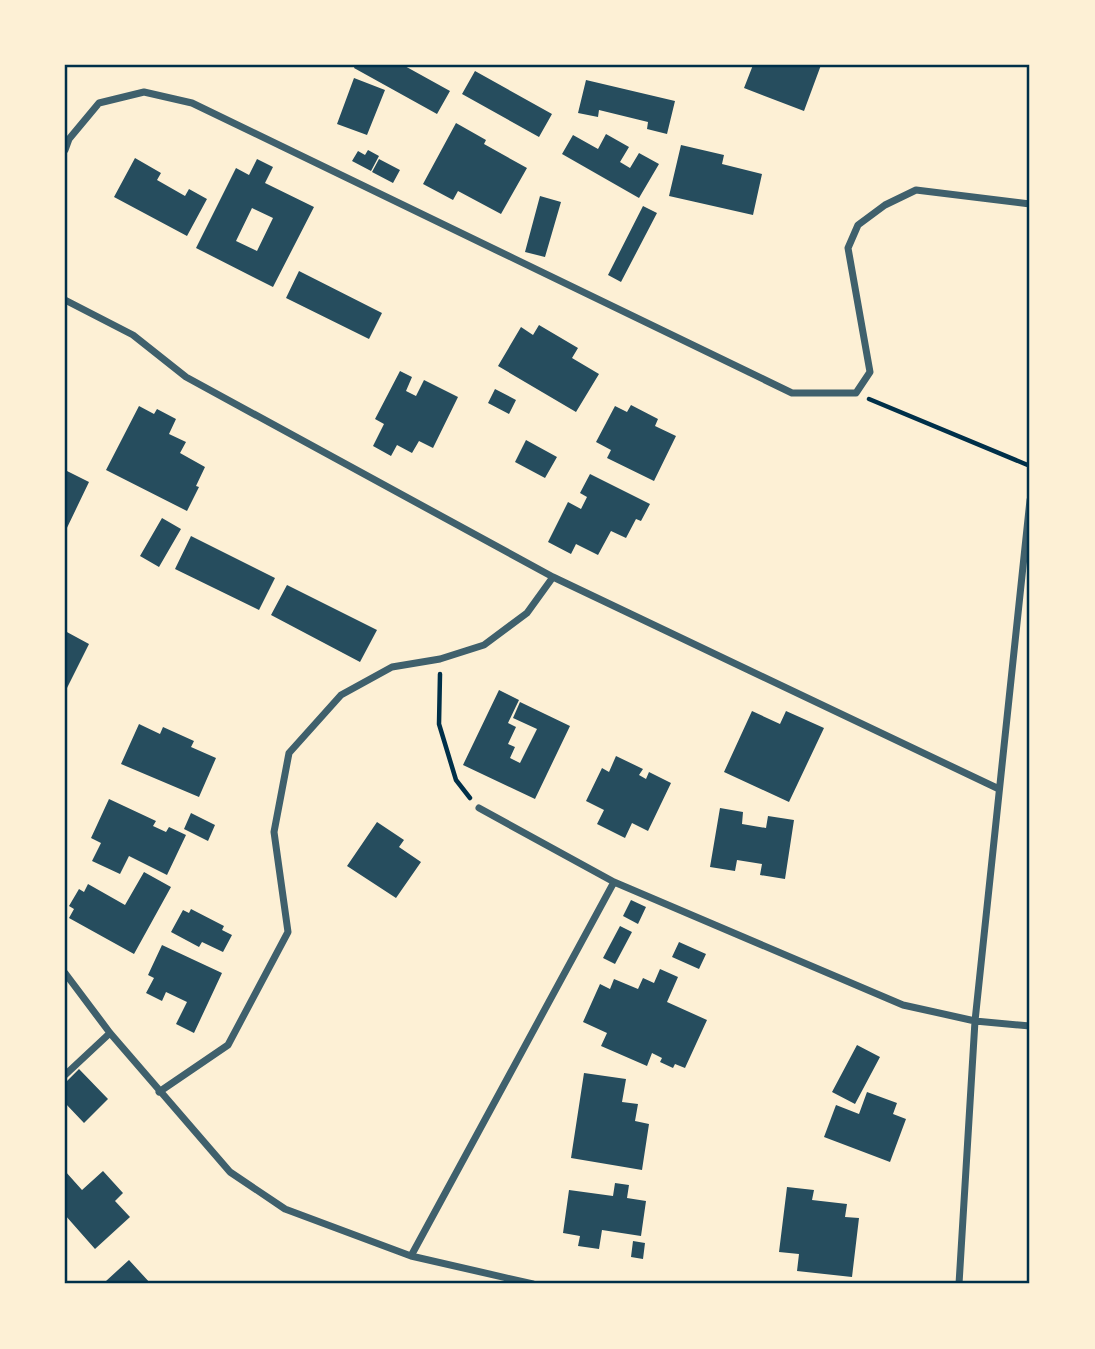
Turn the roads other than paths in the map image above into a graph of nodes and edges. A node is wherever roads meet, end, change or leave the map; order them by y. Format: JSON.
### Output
{"nodes":[{"id":1,"x":65,"y":150,"type":"edge"},
{"id":2,"x":1030,"y":204,"type":"edge"},
{"id":3,"x":65,"y":300,"type":"edge"},
{"id":4,"x":1030,"y":500,"type":"edge"},
{"id":5,"x":553,"y":577,"type":"junction"},
{"id":6,"x":999,"y":789,"type":"junction"},
{"id":7,"x":479,"y":808,"type":"road end"},
{"id":8,"x":614,"y":882,"type":"junction"},
{"id":9,"x":65,"y":974,"type":"edge"},
{"id":10,"x":975,"y":1021,"type":"junction"},
{"id":11,"x":1030,"y":1027,"type":"edge"},
{"id":12,"x":110,"y":1033,"type":"junction"},
{"id":13,"x":65,"y":1075,"type":"edge"},
{"id":14,"x":159,"y":1092,"type":"junction"},
{"id":15,"x":411,"y":1256,"type":"junction"},
{"id":16,"x":533,"y":1284,"type":"edge"},
{"id":17,"x":959,"y":1284,"type":"edge"}],
"edges":[{"from":1,"to":2,"type":"street"},
{"from":3,"to":5,"type":"street"},
{"from":4,"to":6,"type":"street"},
{"from":5,"to":6,"type":"street"},
{"from":5,"to":14,"type":"street"},
{"from":6,"to":10,"type":"street"},
{"from":7,"to":8,"type":"street"},
{"from":8,"to":10,"type":"street"},
{"from":8,"to":15,"type":"street"},
{"from":9,"to":12,"type":"street"},
{"from":10,"to":11,"type":"street"},
{"from":10,"to":17,"type":"street"},
{"from":12,"to":13,"type":"street"},
{"from":12,"to":14,"type":"street"},
{"from":14,"to":15,"type":"street"},
{"from":15,"to":16,"type":"street"}]}
